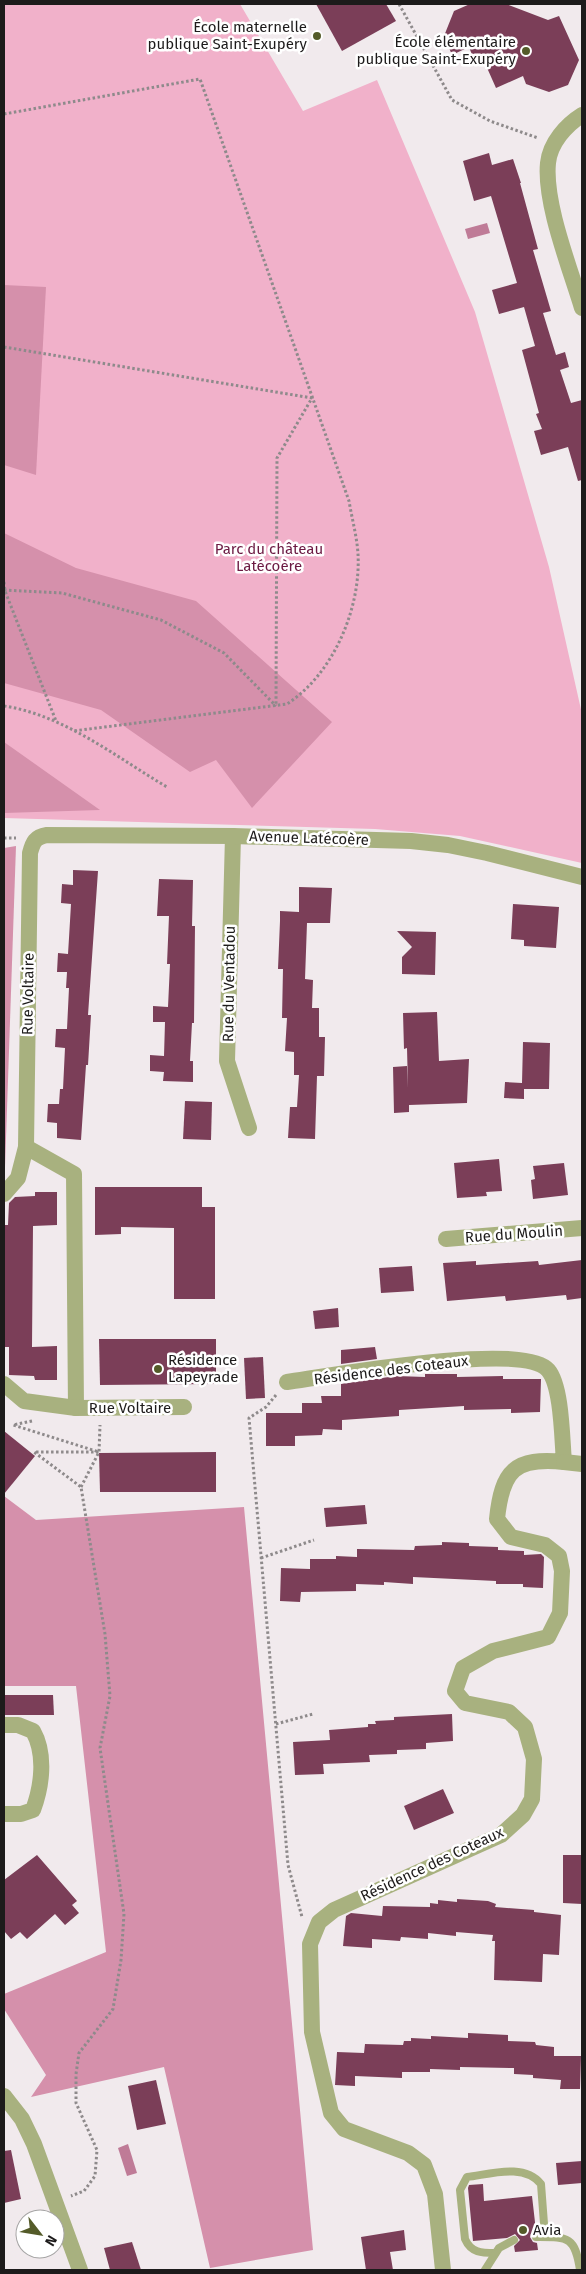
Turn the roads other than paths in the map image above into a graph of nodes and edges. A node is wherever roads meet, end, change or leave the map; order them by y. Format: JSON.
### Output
{"nodes":[{"id":1,"x":582,"y":115,"type":"edge"},
{"id":2,"x":582,"y":308,"type":"edge"},
{"id":3,"x":232,"y":836,"type":"junction"},
{"id":4,"x":33,"y":842,"type":"joint"},
{"id":5,"x":582,"y":877,"type":"edge"},
{"id":6,"x":249,"y":1128,"type":"dead end"},
{"id":7,"x":26,"y":1147,"type":"junction"},
{"id":8,"x":4,"y":1194,"type":"edge"},
{"id":9,"x":582,"y":1228,"type":"edge"},
{"id":10,"x":446,"y":1239,"type":"dead end"},
{"id":11,"x":287,"y":1382,"type":"road end"},
{"id":12,"x":4,"y":1384,"type":"edge"},
{"id":13,"x":184,"y":1407,"type":"dead end"},
{"id":14,"x":76,"y":1408,"type":"junction"},
{"id":15,"x":564,"y":1462,"type":"junction"},
{"id":16,"x":582,"y":1464,"type":"edge"},
{"id":17,"x":4,"y":1725,"type":"edge"},
{"id":18,"x":4,"y":1814,"type":"edge"},
{"id":19,"x":4,"y":2096,"type":"edge"},
{"id":20,"x":514,"y":2240,"type":"dead end"},
{"id":21,"x":495,"y":2253,"type":"junction"},
{"id":22,"x":80,"y":2270,"type":"edge"},
{"id":23,"x":443,"y":2270,"type":"edge"},
{"id":24,"x":485,"y":2270,"type":"edge"},
{"id":25,"x":580,"y":2270,"type":"edge"}],
"edges":[{"from":1,"to":2,"type":"street"},
{"from":3,"to":4,"type":"street","name":"Avenue Latécoère"},
{"from":3,"to":5,"type":"street","name":"Avenue Latécoère"},
{"from":3,"to":6,"type":"street","name":"Rue du Ventadou"},
{"from":4,"to":7,"type":"street","name":"Rue Voltaire"},
{"from":7,"to":8,"type":"street","name":"Rue Voltaire"},
{"from":7,"to":14,"type":"street","name":"Rue Voltaire"},
{"from":9,"to":10,"type":"street","name":"Rue du Moulin"},
{"from":11,"to":15,"type":"street","name":"Résidence des Coteaux"},
{"from":12,"to":14,"type":"street","name":"Rue Voltaire"},
{"from":13,"to":14,"type":"street","name":"Rue Voltaire"},
{"from":15,"to":16,"type":"street","name":"Résidence des Coteaux"},
{"from":15,"to":23,"type":"street","name":"Résidence des Coteaux"},
{"from":17,"to":18,"type":"street"},
{"from":19,"to":22,"type":"street"},
{"from":20,"to":21,"type":"lane"},
{"from":21,"to":24,"type":"lane"},
{"from":21,"to":25,"type":"lane"}]}
